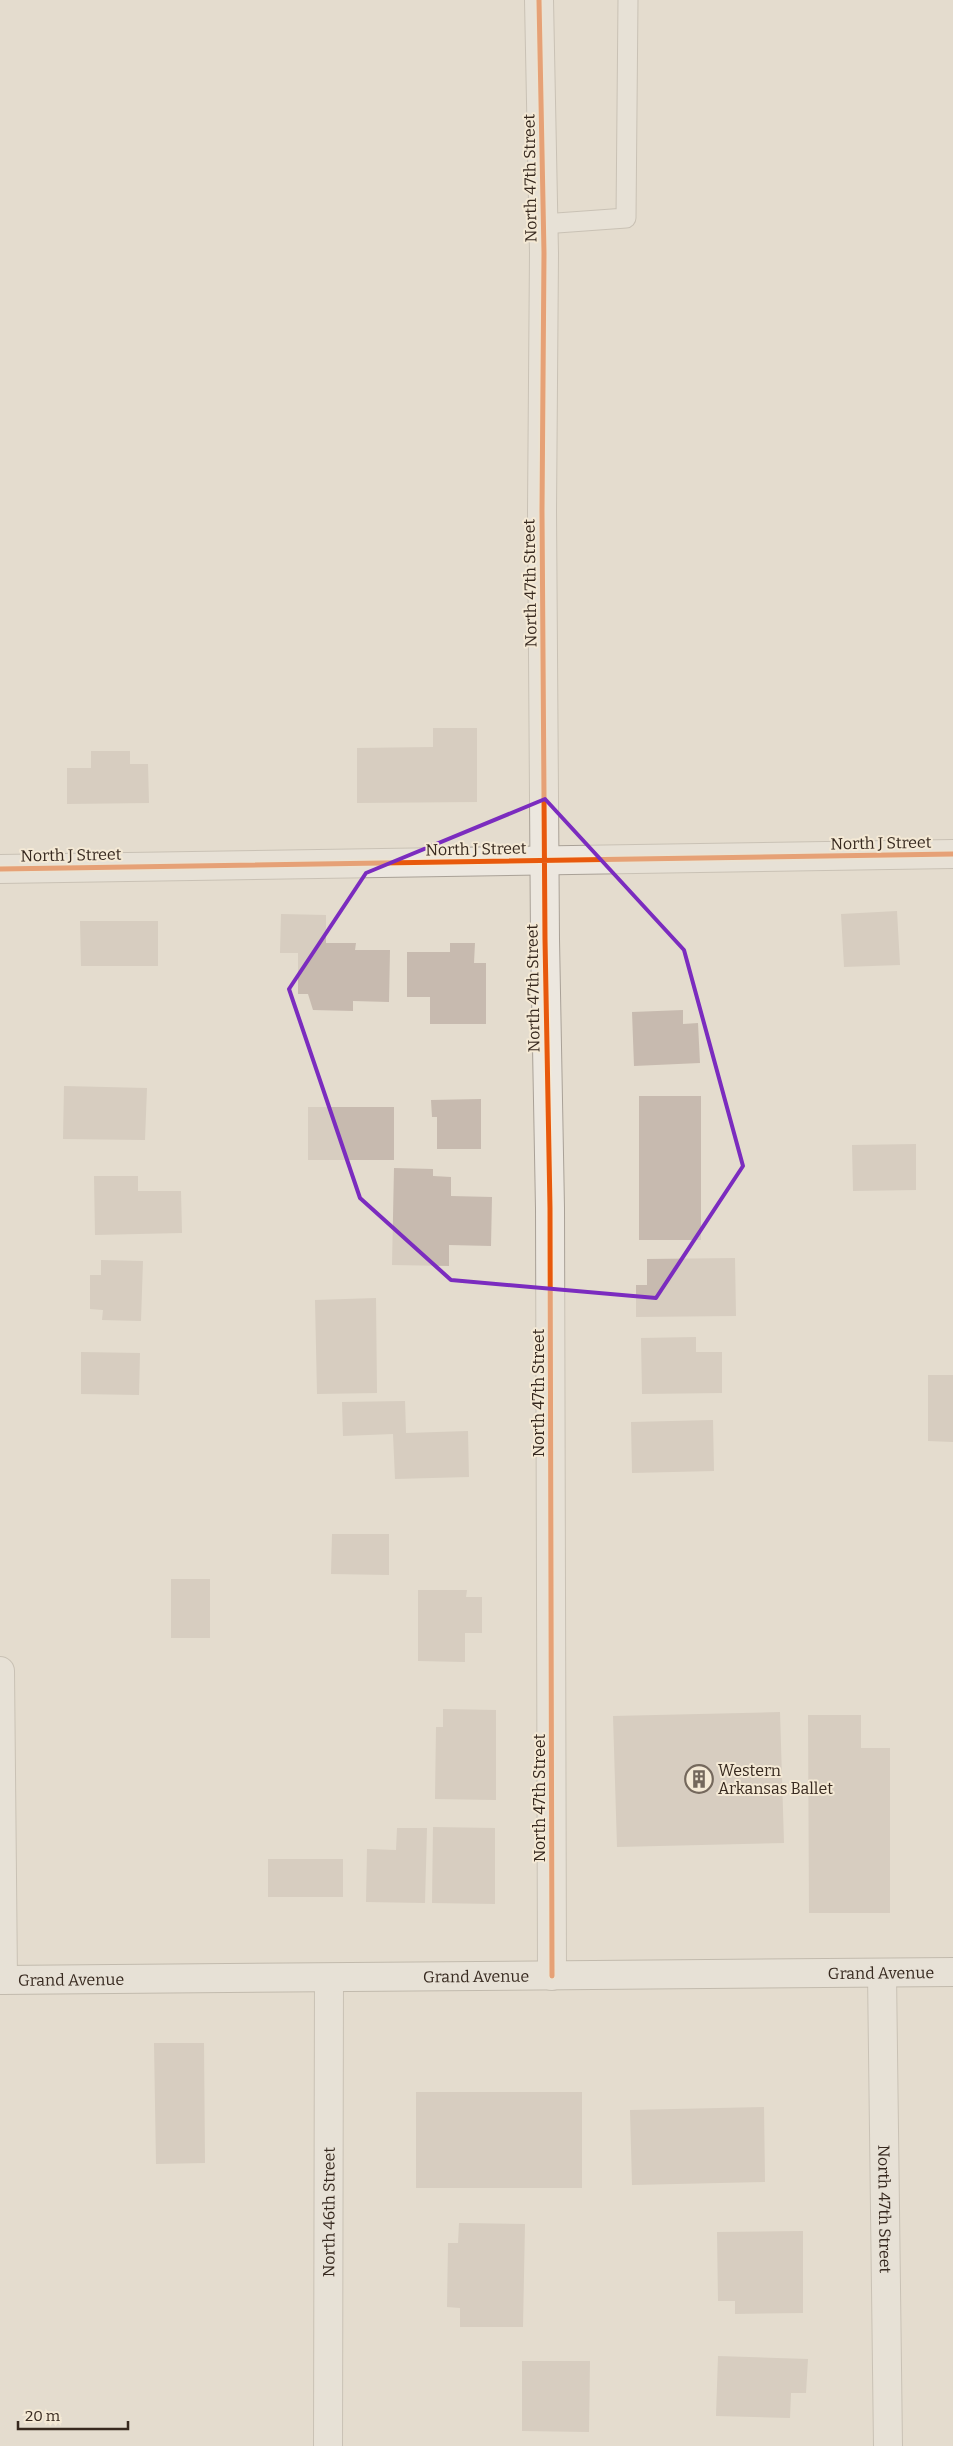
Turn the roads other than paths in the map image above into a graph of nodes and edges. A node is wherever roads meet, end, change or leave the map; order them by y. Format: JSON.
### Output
{"nodes":[{"id":1,"x":539,"y":0,"type":"edge"},
{"id":2,"x":628,"y":0,"type":"edge"},
{"id":3,"x":543,"y":224,"type":"junction"},
{"id":4,"x":953,"y":854,"type":"edge"},
{"id":5,"x":546,"y":860,"type":"junction"},
{"id":6,"x":0,"y":869,"type":"edge"},
{"id":7,"x":0,"y":1671,"type":"edge"},
{"id":8,"x":953,"y":1972,"type":"edge"},
{"id":9,"x":882,"y":1973,"type":"junction"},
{"id":10,"x":552,"y":1976,"type":"junction"},
{"id":11,"x":329,"y":1978,"type":"junction"},
{"id":12,"x":1,"y":1980,"type":"edge"},
{"id":13,"x":328,"y":2446,"type":"edge"},
{"id":14,"x":888,"y":2446,"type":"edge"}],
"edges":[{"from":1,"to":3,"type":"street","name":"North 47th Street"},
{"from":2,"to":3,"type":"lane"},
{"from":3,"to":5,"type":"street","name":"North 47th Street"},
{"from":4,"to":5,"type":"street","name":"North J Street"},
{"from":5,"to":6,"type":"street","name":"North J Street"},
{"from":5,"to":10,"type":"street","name":"North 47th Street"},
{"from":7,"to":12,"type":"street"},
{"from":8,"to":9,"type":"street","name":"Grand Avenue"},
{"from":9,"to":10,"type":"street","name":"Grand Avenue"},
{"from":9,"to":14,"type":"street","name":"North 47th Street"},
{"from":10,"to":11,"type":"street","name":"Grand Avenue"},
{"from":11,"to":12,"type":"street","name":"Grand Avenue"},
{"from":11,"to":13,"type":"street","name":"North 46th Street"}]}
